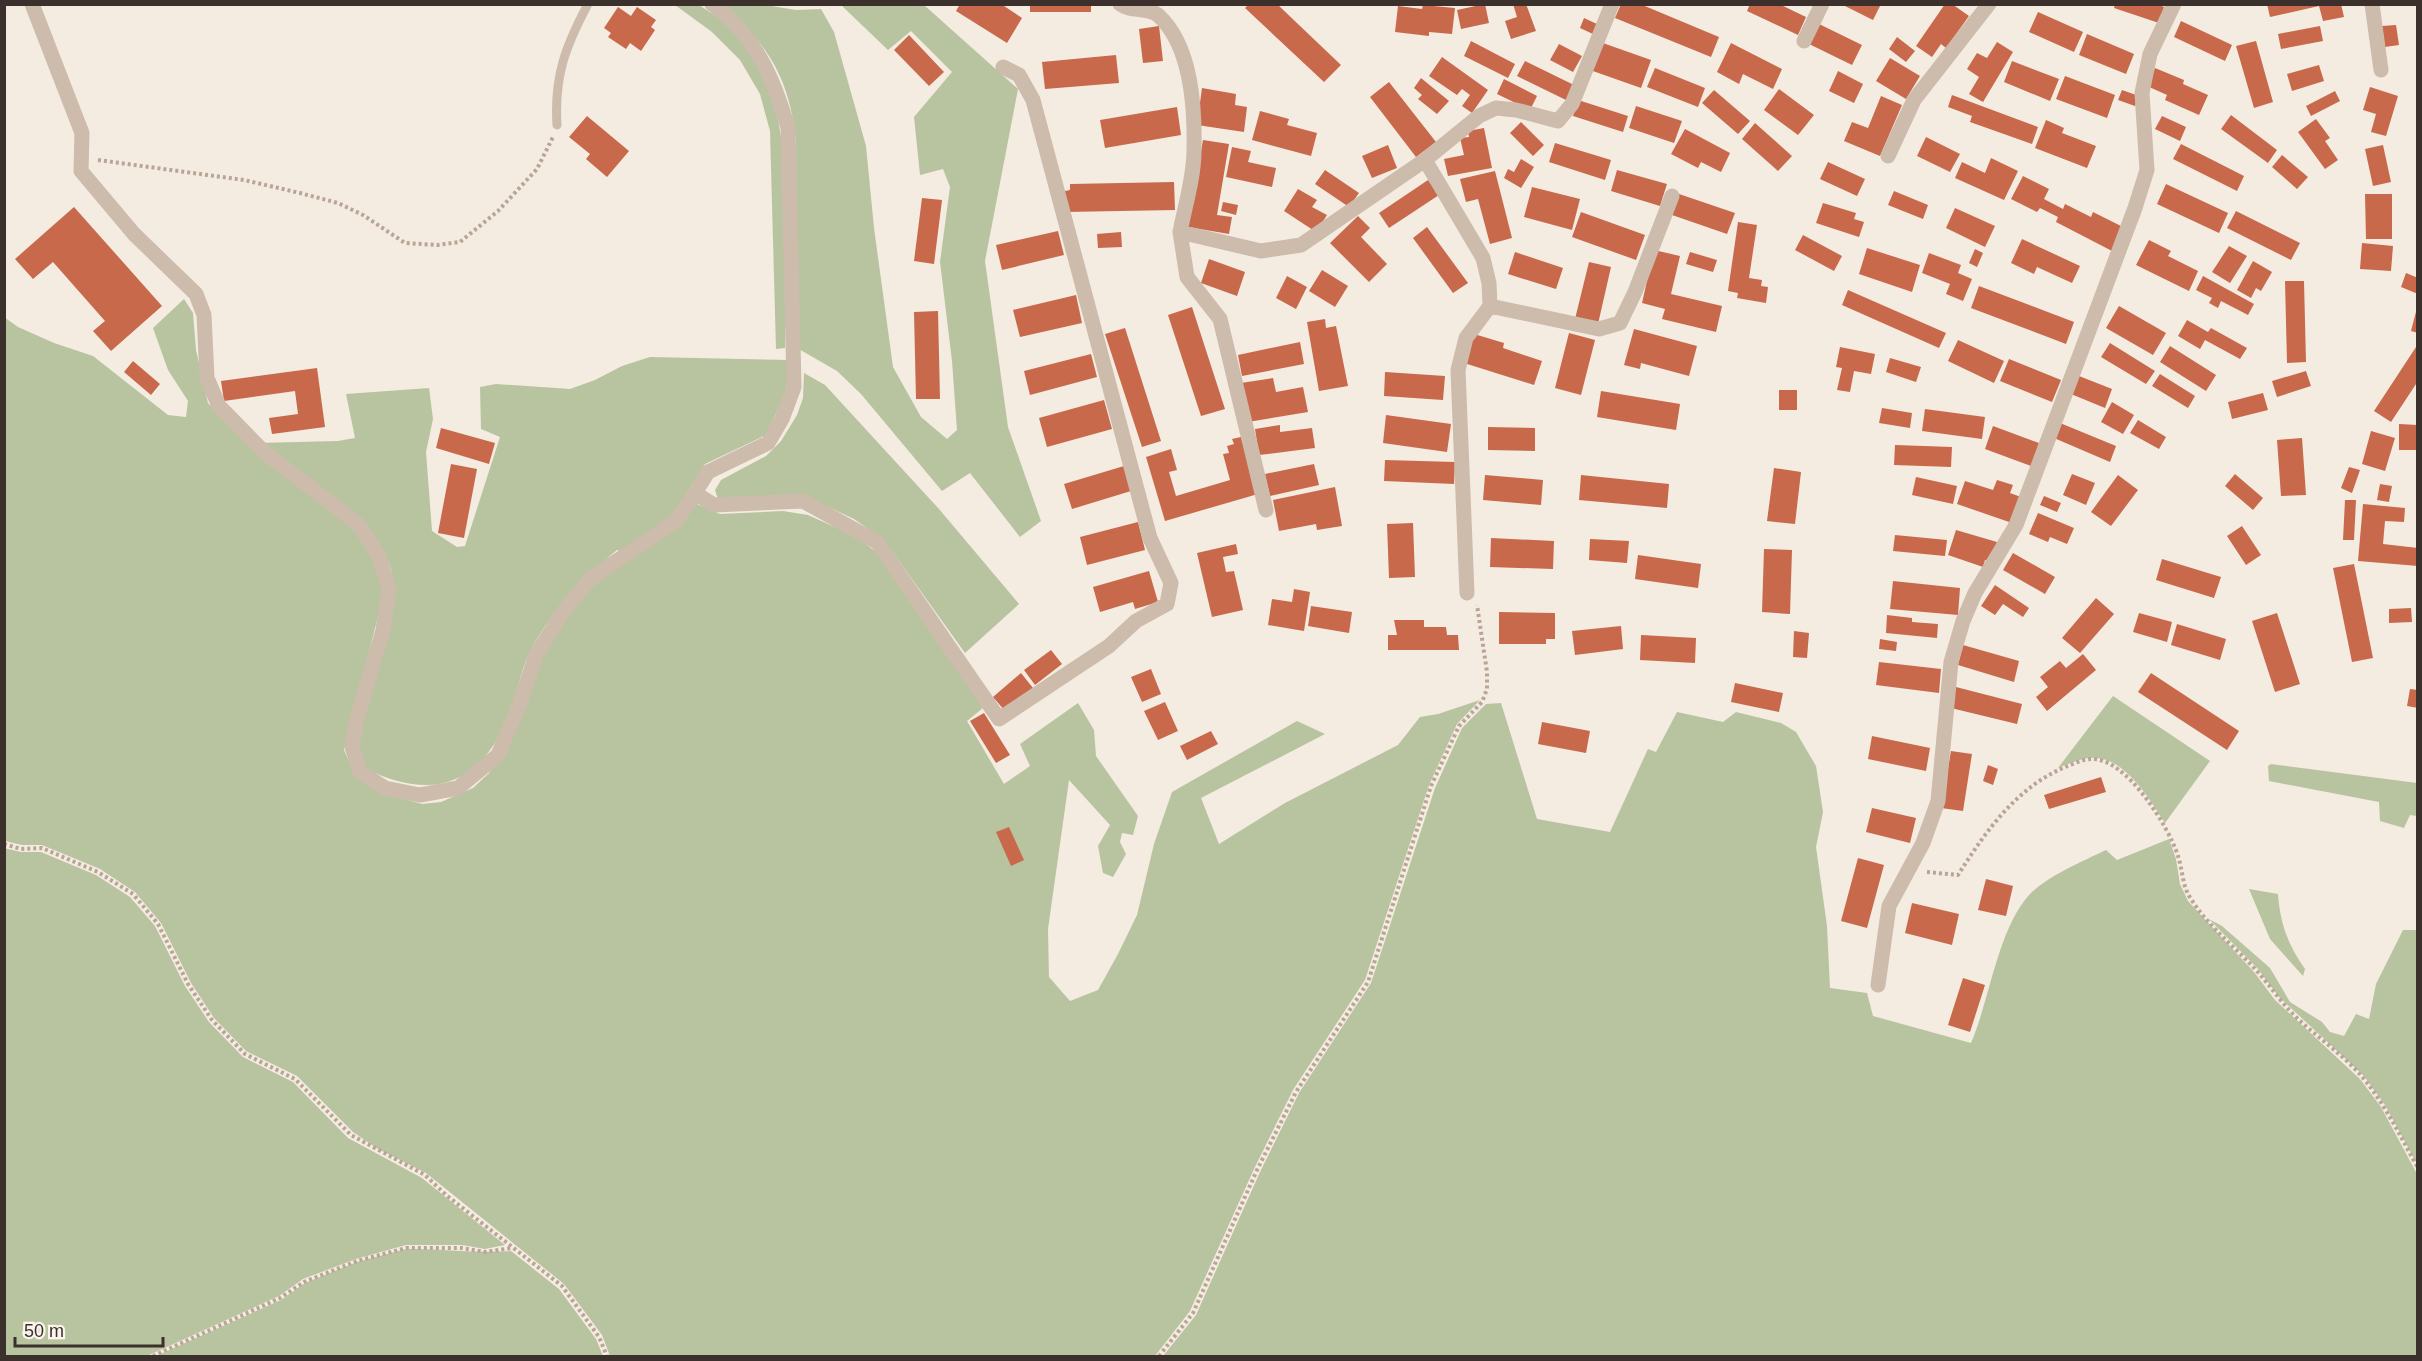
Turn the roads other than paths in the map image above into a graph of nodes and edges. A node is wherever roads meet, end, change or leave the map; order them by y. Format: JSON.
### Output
{"nodes":[{"id":1,"x":32,"y":4,"type":"edge"},
{"id":2,"x":588,"y":4,"type":"edge"},
{"id":3,"x":712,"y":4,"type":"edge"},
{"id":4,"x":1120,"y":4,"type":"edge"},
{"id":5,"x":1612,"y":4,"type":"edge"},
{"id":6,"x":1822,"y":4,"type":"edge"},
{"id":7,"x":1989,"y":4,"type":"edge"},
{"id":8,"x":2174,"y":4,"type":"edge"},
{"id":9,"x":2372,"y":4,"type":"edge"},
{"id":10,"x":1804,"y":41,"type":"dead end"},
{"id":11,"x":1003,"y":67,"type":"dead end"},
{"id":12,"x":2381,"y":70,"type":"dead end"},
{"id":13,"x":557,"y":125,"type":"road end"},
{"id":14,"x":1888,"y":156,"type":"dead end"},
{"id":15,"x":1425,"y":160,"type":"junction"},
{"id":16,"x":1672,"y":196,"type":"dead end"},
{"id":17,"x":1180,"y":232,"type":"junction"},
{"id":18,"x":1490,"y":306,"type":"junction"},
{"id":19,"x":695,"y":493,"type":"junction"},
{"id":20,"x":1266,"y":510,"type":"dead end"},
{"id":21,"x":1467,"y":593,"type":"road end"},
{"id":22,"x":1878,"y":985,"type":"dead end"}],
"edges":[{"from":1,"to":19,"type":"street"},
{"from":2,"to":13,"type":"lane"},
{"from":3,"to":19,"type":"street"},
{"from":4,"to":17,"type":"street"},
{"from":5,"to":15,"type":"street"},
{"from":6,"to":10,"type":"street"},
{"from":7,"to":14,"type":"street"},
{"from":8,"to":22,"type":"street"},
{"from":9,"to":12,"type":"street"},
{"from":11,"to":19,"type":"street"},
{"from":15,"to":17,"type":"street"},
{"from":15,"to":18,"type":"street"},
{"from":16,"to":18,"type":"street"},
{"from":17,"to":20,"type":"street"},
{"from":18,"to":21,"type":"street"}]}
